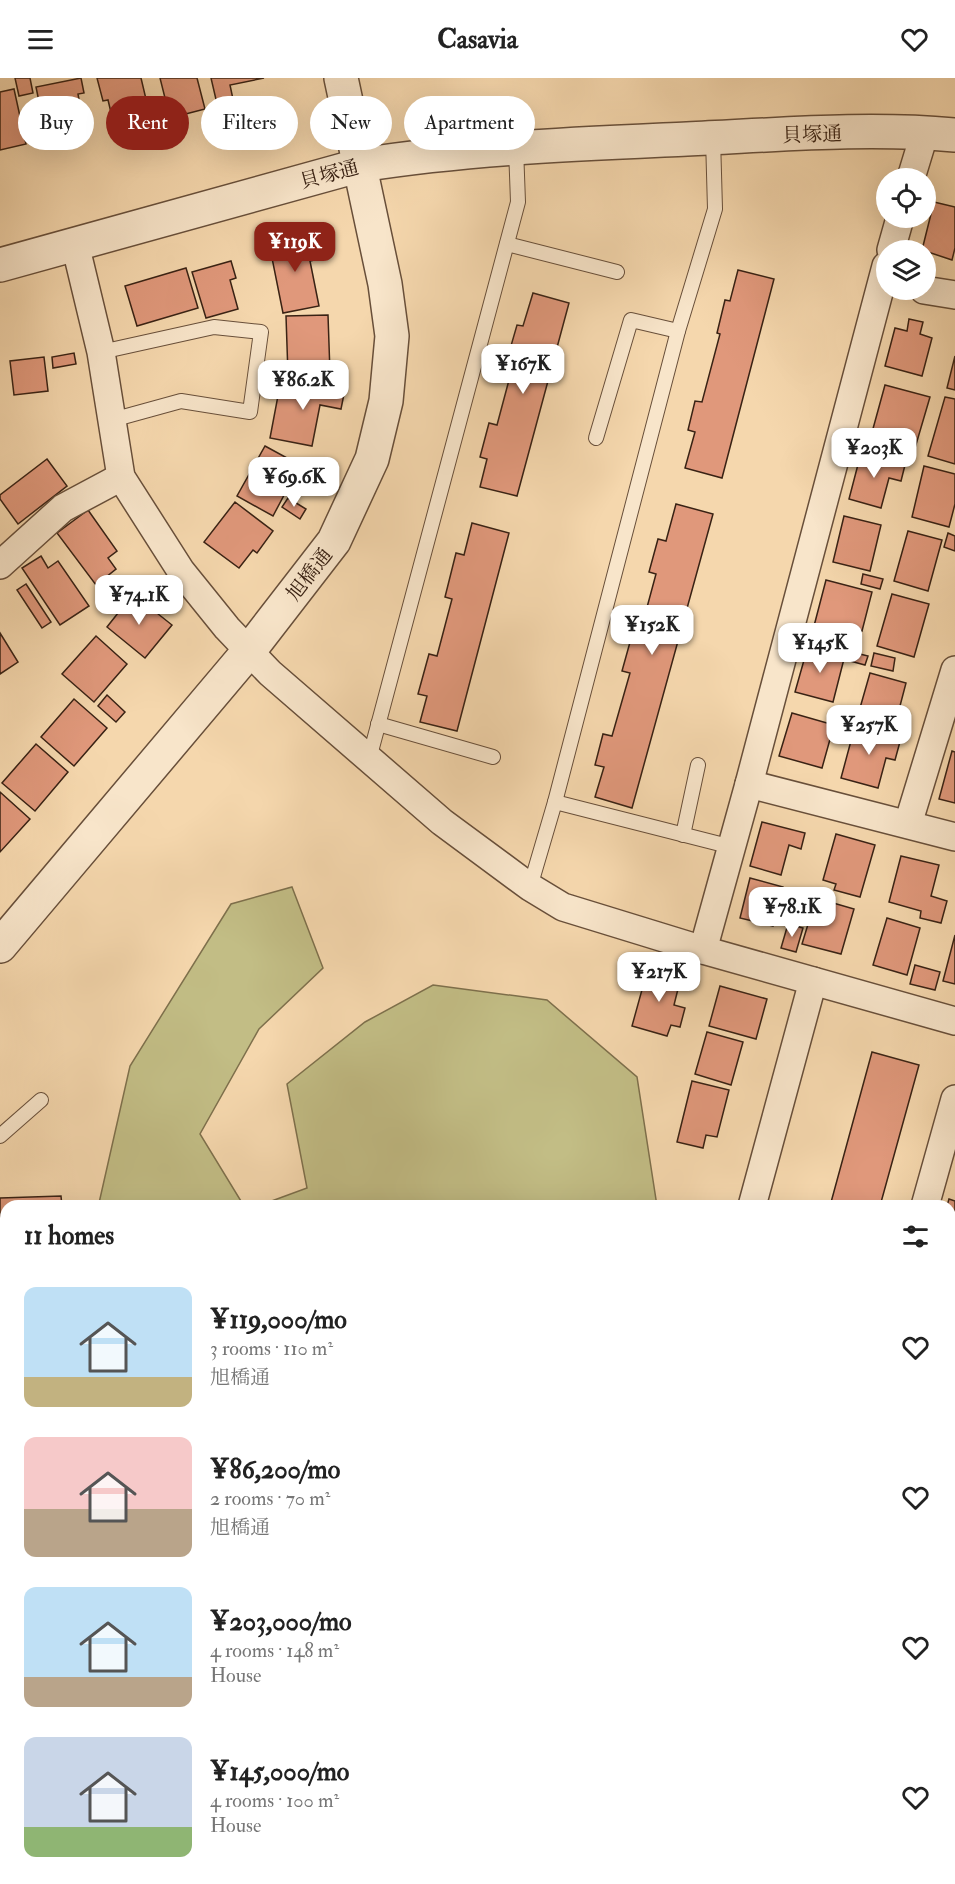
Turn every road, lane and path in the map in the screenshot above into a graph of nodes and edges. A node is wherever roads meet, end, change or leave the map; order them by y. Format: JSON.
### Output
{"nodes":[{"id":1,"x":341,"y":78,"type":"edge"},
{"id":2,"x":940,"y":134,"type":"edge"},
{"id":3,"x":713,"y":138,"type":"junction"},
{"id":4,"x":535,"y":146,"type":"edge"},
{"id":5,"x":484,"y":150,"type":"edge"},
{"id":6,"x":516,"y":150,"type":"edge"},
{"id":7,"x":361,"y":165,"type":"junction"},
{"id":8,"x":918,"y":168,"type":"edge"},
{"id":9,"x":75,"y":244,"type":"junction"},
{"id":10,"x":507,"y":244,"type":"junction"},
{"id":11,"x":0,"y":265,"type":"edge"},
{"id":12,"x":617,"y":272,"type":"dead end"},
{"id":13,"x":936,"y":292,"type":"edge"},
{"id":14,"x":955,"y":295,"type":"edge"},
{"id":15,"x":879,"y":300,"type":"edge"},
{"id":16,"x":678,"y":331,"type":"junction"},
{"id":17,"x":101,"y":352,"type":"junction"},
{"id":18,"x":112,"y":420,"type":"junction"},
{"id":19,"x":596,"y":438,"type":"dead end"},
{"id":20,"x":121,"y":477,"type":"junction"},
{"id":21,"x":0,"y":565,"type":"edge"},
{"id":22,"x":249,"y":651,"type":"junction"},
{"id":23,"x":955,"y":670,"type":"edge"},
{"id":24,"x":378,"y":724,"type":"junction"},
{"id":25,"x":493,"y":757,"type":"dead end"},
{"id":26,"x":369,"y":759,"type":"junction"},
{"id":27,"x":698,"y":765,"type":"dead end"},
{"id":28,"x":749,"y":784,"type":"junction"},
{"id":29,"x":555,"y":802,"type":"junction"},
{"id":30,"x":908,"y":824,"type":"junction"},
{"id":31,"x":683,"y":835,"type":"junction"},
{"id":32,"x":955,"y":837,"type":"edge"},
{"id":33,"x":732,"y":847,"type":"junction"},
{"id":34,"x":530,"y":886,"type":"junction"},
{"id":35,"x":0,"y":946,"type":"edge"},
{"id":36,"x":703,"y":950,"type":"junction"},
{"id":37,"x":813,"y":981,"type":"junction"},
{"id":38,"x":955,"y":1021,"type":"edge"},
{"id":39,"x":955,"y":1099,"type":"edge"},
{"id":40,"x":41,"y":1100,"type":"dead end"},
{"id":41,"x":0,"y":1137,"type":"edge"},
{"id":42,"x":754,"y":1200,"type":"edge"},
{"id":43,"x":927,"y":1200,"type":"edge"}],
"edges":[{"from":1,"to":7,"type":"street","name":"旭橋通"},
{"from":2,"to":3,"type":"street","name":"貝塚通"},
{"from":2,"to":8,"type":"street"},
{"from":3,"to":4,"type":"street","name":"貝塚通"},
{"from":3,"to":16,"type":"lane"},
{"from":5,"to":7,"type":"street","name":"貝塚通"},
{"from":6,"to":10,"type":"lane"},
{"from":7,"to":9,"type":"street","name":"貝塚通"},
{"from":7,"to":22,"type":"street","name":"旭橋通"},
{"from":9,"to":11,"type":"street","name":"貝塚通"},
{"from":9,"to":17,"type":"street"},
{"from":10,"to":12,"type":"lane"},
{"from":10,"to":24,"type":"lane"},
{"from":13,"to":14,"type":"street"},
{"from":15,"to":28,"type":"street"},
{"from":16,"to":19,"type":"lane"},
{"from":16,"to":29,"type":"lane"},
{"from":17,"to":18,"type":"street"},
{"from":17,"to":18,"type":"lane"},
{"from":18,"to":20,"type":"street"},
{"from":20,"to":21,"type":"street"},
{"from":20,"to":22,"type":"street"},
{"from":22,"to":26,"type":"street"},
{"from":22,"to":35,"type":"street","name":"旭橋通"},
{"from":23,"to":30,"type":"street"},
{"from":24,"to":25,"type":"lane"},
{"from":24,"to":26,"type":"lane"},
{"from":26,"to":34,"type":"street"},
{"from":27,"to":31,"type":"lane"},
{"from":28,"to":30,"type":"street"},
{"from":28,"to":33,"type":"street"},
{"from":29,"to":31,"type":"lane"},
{"from":29,"to":34,"type":"lane"},
{"from":30,"to":32,"type":"street"},
{"from":31,"to":33,"type":"lane"},
{"from":33,"to":36,"type":"street"},
{"from":34,"to":36,"type":"street"},
{"from":36,"to":37,"type":"street"},
{"from":37,"to":38,"type":"street"},
{"from":37,"to":42,"type":"street"},
{"from":39,"to":43,"type":"street"},
{"from":40,"to":41,"type":"lane"}]}
